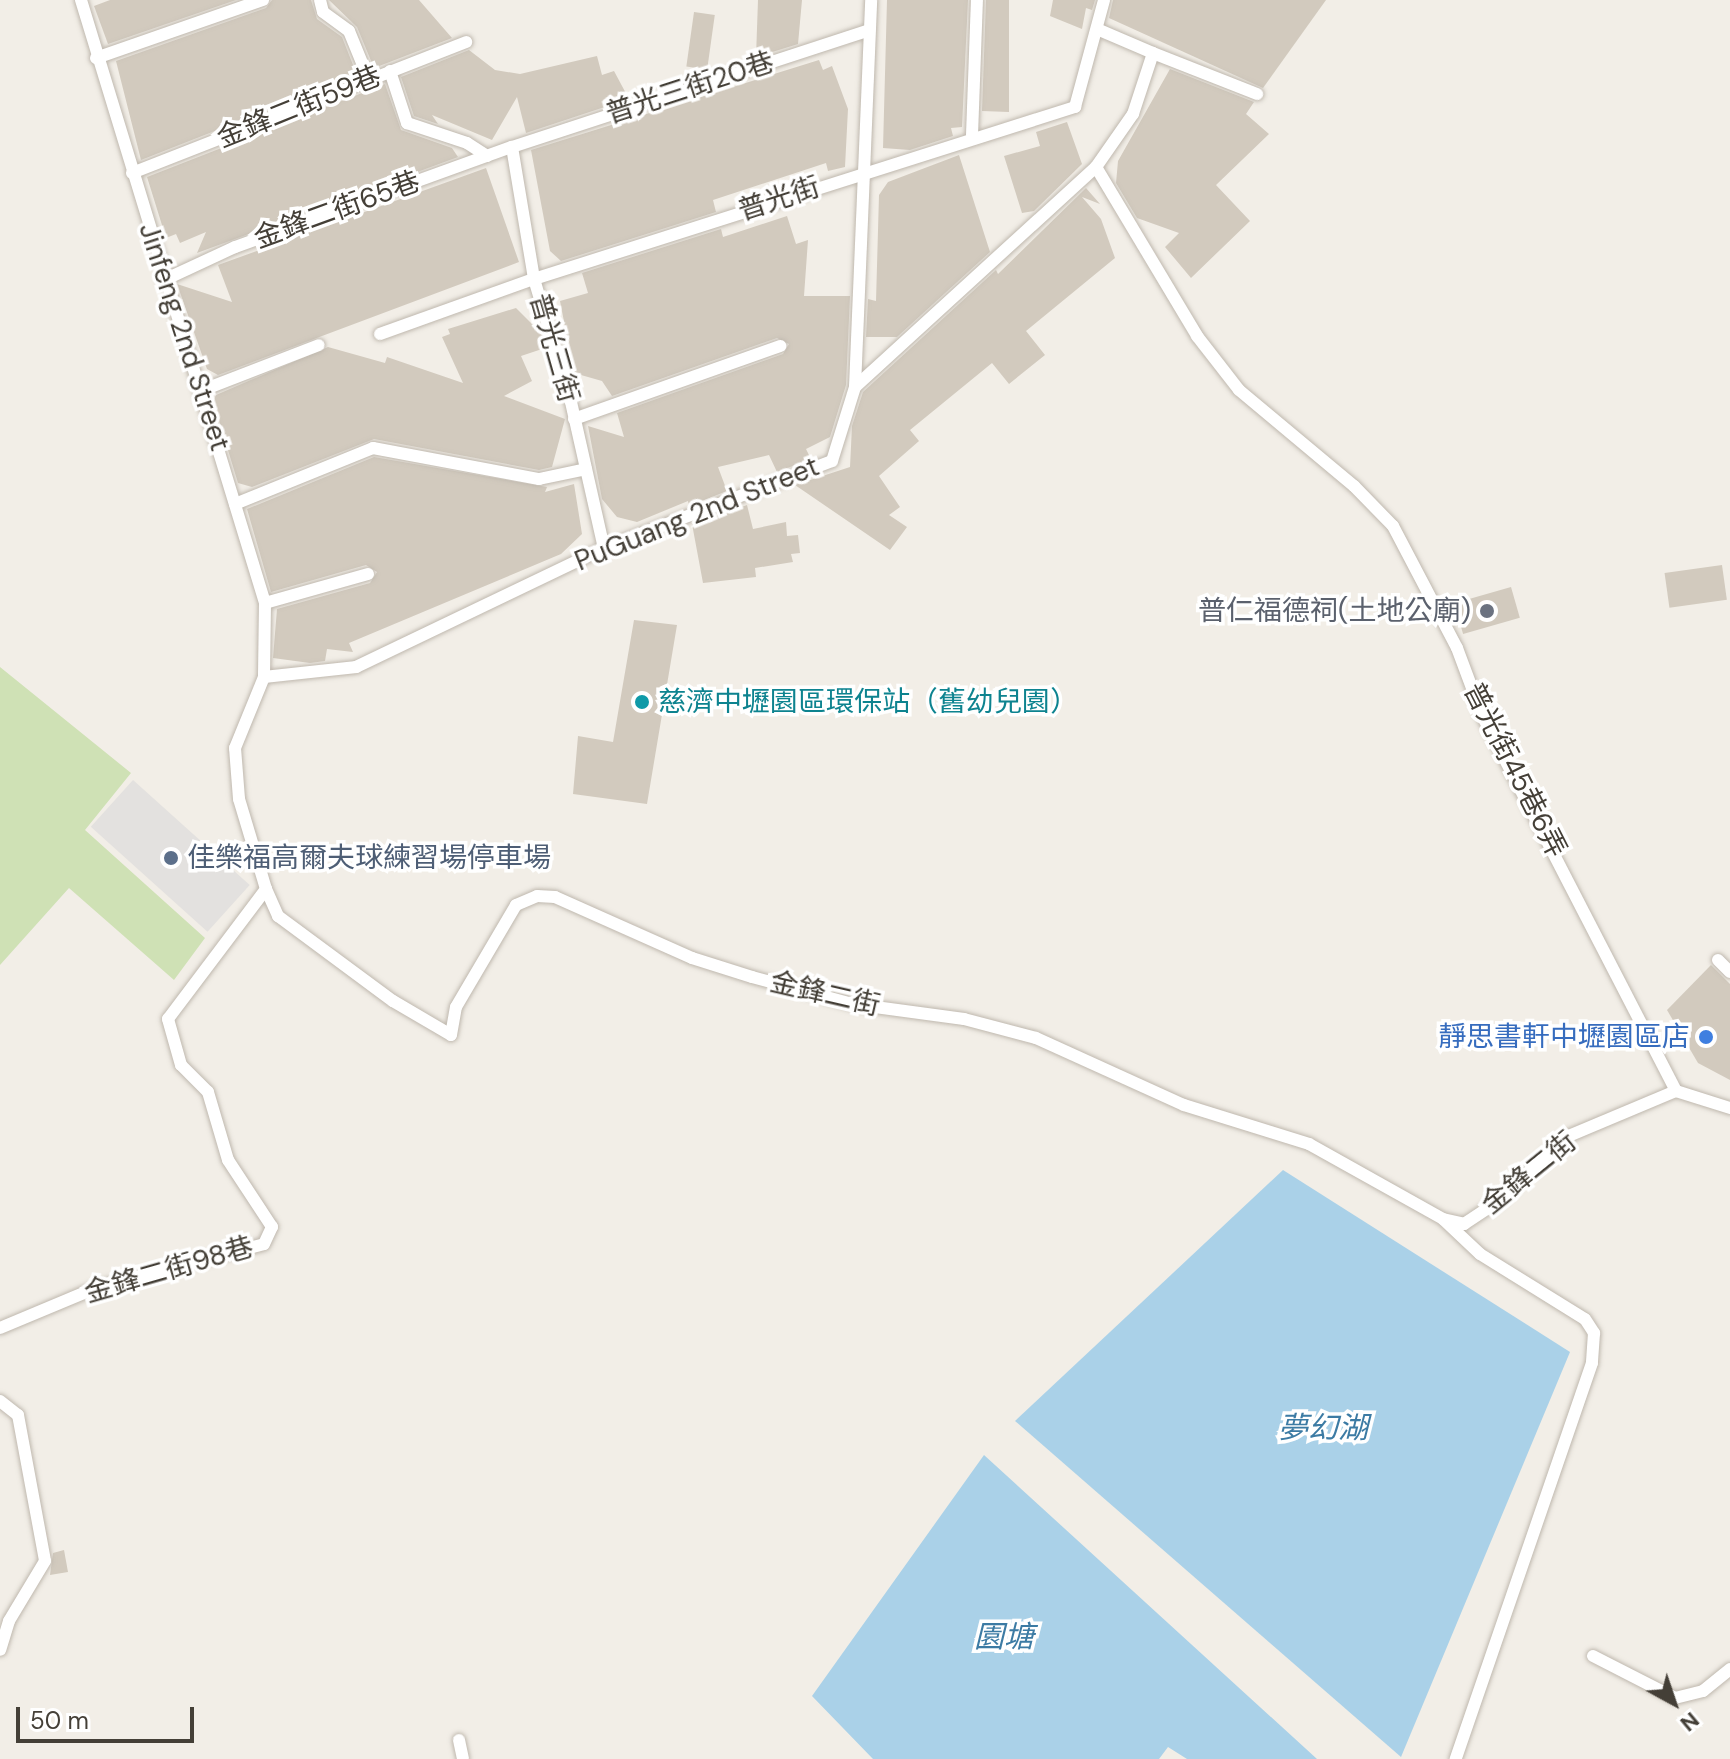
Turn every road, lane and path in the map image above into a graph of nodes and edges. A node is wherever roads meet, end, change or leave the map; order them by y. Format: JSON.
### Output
{"nodes":[{"id":1,"x":81,"y":0,"type":"edge"},
{"id":2,"x":263,"y":0,"type":"edge"},
{"id":3,"x":320,"y":0,"type":"edge"},
{"id":4,"x":871,"y":0,"type":"edge"},
{"id":5,"x":977,"y":0,"type":"edge"},
{"id":6,"x":1104,"y":0,"type":"edge"},
{"id":7,"x":1097,"y":29,"type":"junction"},
{"id":8,"x":869,"y":30,"type":"junction"},
{"id":9,"x":466,"y":42,"type":"dead end"},
{"id":10,"x":1153,"y":53,"type":"junction"},
{"id":11,"x":96,"y":58,"type":"junction"},
{"id":12,"x":390,"y":71,"type":"junction"},
{"id":13,"x":369,"y":80,"type":"junction"},
{"id":14,"x":1257,"y":94,"type":"dead end"},
{"id":15,"x":972,"y":135,"type":"junction"},
{"id":16,"x":512,"y":147,"type":"junction"},
{"id":17,"x":487,"y":156,"type":"junction"},
{"id":18,"x":1096,"y":167,"type":"junction"},
{"id":19,"x":863,"y":172,"type":"junction"},
{"id":20,"x":132,"y":173,"type":"junction"},
{"id":21,"x":534,"y":279,"type":"junction"},
{"id":22,"x":164,"y":280,"type":"junction"},
{"id":23,"x":380,"y":334,"type":"dead end"},
{"id":24,"x":319,"y":345,"type":"dead end"},
{"id":25,"x":780,"y":346,"type":"dead end"},
{"id":26,"x":855,"y":387,"type":"junction"},
{"id":27,"x":203,"y":390,"type":"junction"},
{"id":28,"x":574,"y":419,"type":"junction"},
{"id":29,"x":586,"y":469,"type":"junction"},
{"id":30,"x":235,"y":504,"type":"junction"},
{"id":31,"x":604,"y":548,"type":"junction"},
{"id":32,"x":368,"y":574,"type":"dead end"},
{"id":33,"x":265,"y":603,"type":"junction"},
{"id":34,"x":264,"y":677,"type":"junction"},
{"id":35,"x":266,"y":889,"type":"junction"},
{"id":36,"x":1718,"y":960,"type":"dead end"},
{"id":37,"x":1730,"y":972,"type":"edge"},
{"id":38,"x":1676,"y":1091,"type":"junction"},
{"id":39,"x":1730,"y":1108,"type":"edge"},
{"id":40,"x":1443,"y":1219,"type":"junction"},
{"id":41,"x":0,"y":1328,"type":"edge"},
{"id":42,"x":0,"y":1401,"type":"edge"},
{"id":43,"x":0,"y":1650,"type":"edge"},
{"id":44,"x":1593,"y":1656,"type":"dead end"},
{"id":45,"x":1730,"y":1669,"type":"edge"},
{"id":46,"x":459,"y":1740,"type":"dead end"},
{"id":47,"x":463,"y":1759,"type":"edge"},
{"id":48,"x":1456,"y":1759,"type":"edge"}],
"edges":[{"from":1,"to":11,"type":"lane","name":"Jinfeng 2nd Street"},
{"from":2,"to":11,"type":"lane"},
{"from":3,"to":13,"type":"lane"},
{"from":4,"to":8,"type":"lane","name":"PuGuang 2nd Street"},
{"from":5,"to":15,"type":"lane"},
{"from":6,"to":7,"type":"lane","name":"普光街"},
{"from":7,"to":10,"type":"lane"},
{"from":7,"to":15,"type":"lane","name":"普光街"},
{"from":8,"to":16,"type":"lane","name":"普光三街20巷"},
{"from":8,"to":19,"type":"lane","name":"PuGuang 2nd Street"},
{"from":9,"to":12,"type":"lane","name":"金鋒二街59巷"},
{"from":10,"to":14,"type":"lane"},
{"from":10,"to":18,"type":"lane"},
{"from":11,"to":20,"type":"lane","name":"Jinfeng 2nd Street"},
{"from":12,"to":13,"type":"lane","name":"金鋒二街59巷"},
{"from":12,"to":17,"type":"lane"},
{"from":13,"to":20,"type":"lane","name":"金鋒二街59巷"},
{"from":15,"to":19,"type":"lane","name":"普光街"},
{"from":16,"to":17,"type":"lane","name":"金鋒二街65巷"},
{"from":16,"to":21,"type":"lane","name":"普光三街"},
{"from":17,"to":22,"type":"lane","name":"金鋒二街65巷"},
{"from":18,"to":26,"type":"lane"},
{"from":18,"to":38,"type":"lane","name":"普光街45巷6弄"},
{"from":19,"to":21,"type":"lane","name":"普光街"},
{"from":19,"to":26,"type":"lane","name":"PuGuang 2nd Street"},
{"from":20,"to":22,"type":"lane","name":"Jinfeng 2nd Street"},
{"from":21,"to":23,"type":"lane","name":"普光街"},
{"from":21,"to":28,"type":"lane","name":"普光三街"},
{"from":22,"to":27,"type":"lane","name":"Jinfeng 2nd Street"},
{"from":24,"to":27,"type":"lane"},
{"from":25,"to":28,"type":"lane"},
{"from":26,"to":31,"type":"lane","name":"PuGuang 2nd Street"},
{"from":27,"to":30,"type":"lane","name":"Jinfeng 2nd Street"},
{"from":28,"to":29,"type":"lane","name":"普光三街"},
{"from":29,"to":30,"type":"lane"},
{"from":29,"to":31,"type":"lane","name":"普光三街"},
{"from":30,"to":33,"type":"lane","name":"Jinfeng 2nd Street"},
{"from":31,"to":34,"type":"lane","name":"PuGuang 2nd Street"},
{"from":32,"to":33,"type":"lane"},
{"from":33,"to":34,"type":"lane","name":"Jinfeng 2nd Street"},
{"from":34,"to":35,"type":"lane","name":"金鋒二街"},
{"from":35,"to":40,"type":"lane","name":"金鋒二街"},
{"from":35,"to":41,"type":"lane","name":"金鋒二街98巷"},
{"from":36,"to":37,"type":"lane"},
{"from":38,"to":39,"type":"lane"},
{"from":38,"to":40,"type":"lane","name":"金鋒二街"},
{"from":40,"to":48,"type":"lane"},
{"from":42,"to":43,"type":"lane"},
{"from":44,"to":45,"type":"lane"},
{"from":46,"to":47,"type":"lane"}]}
